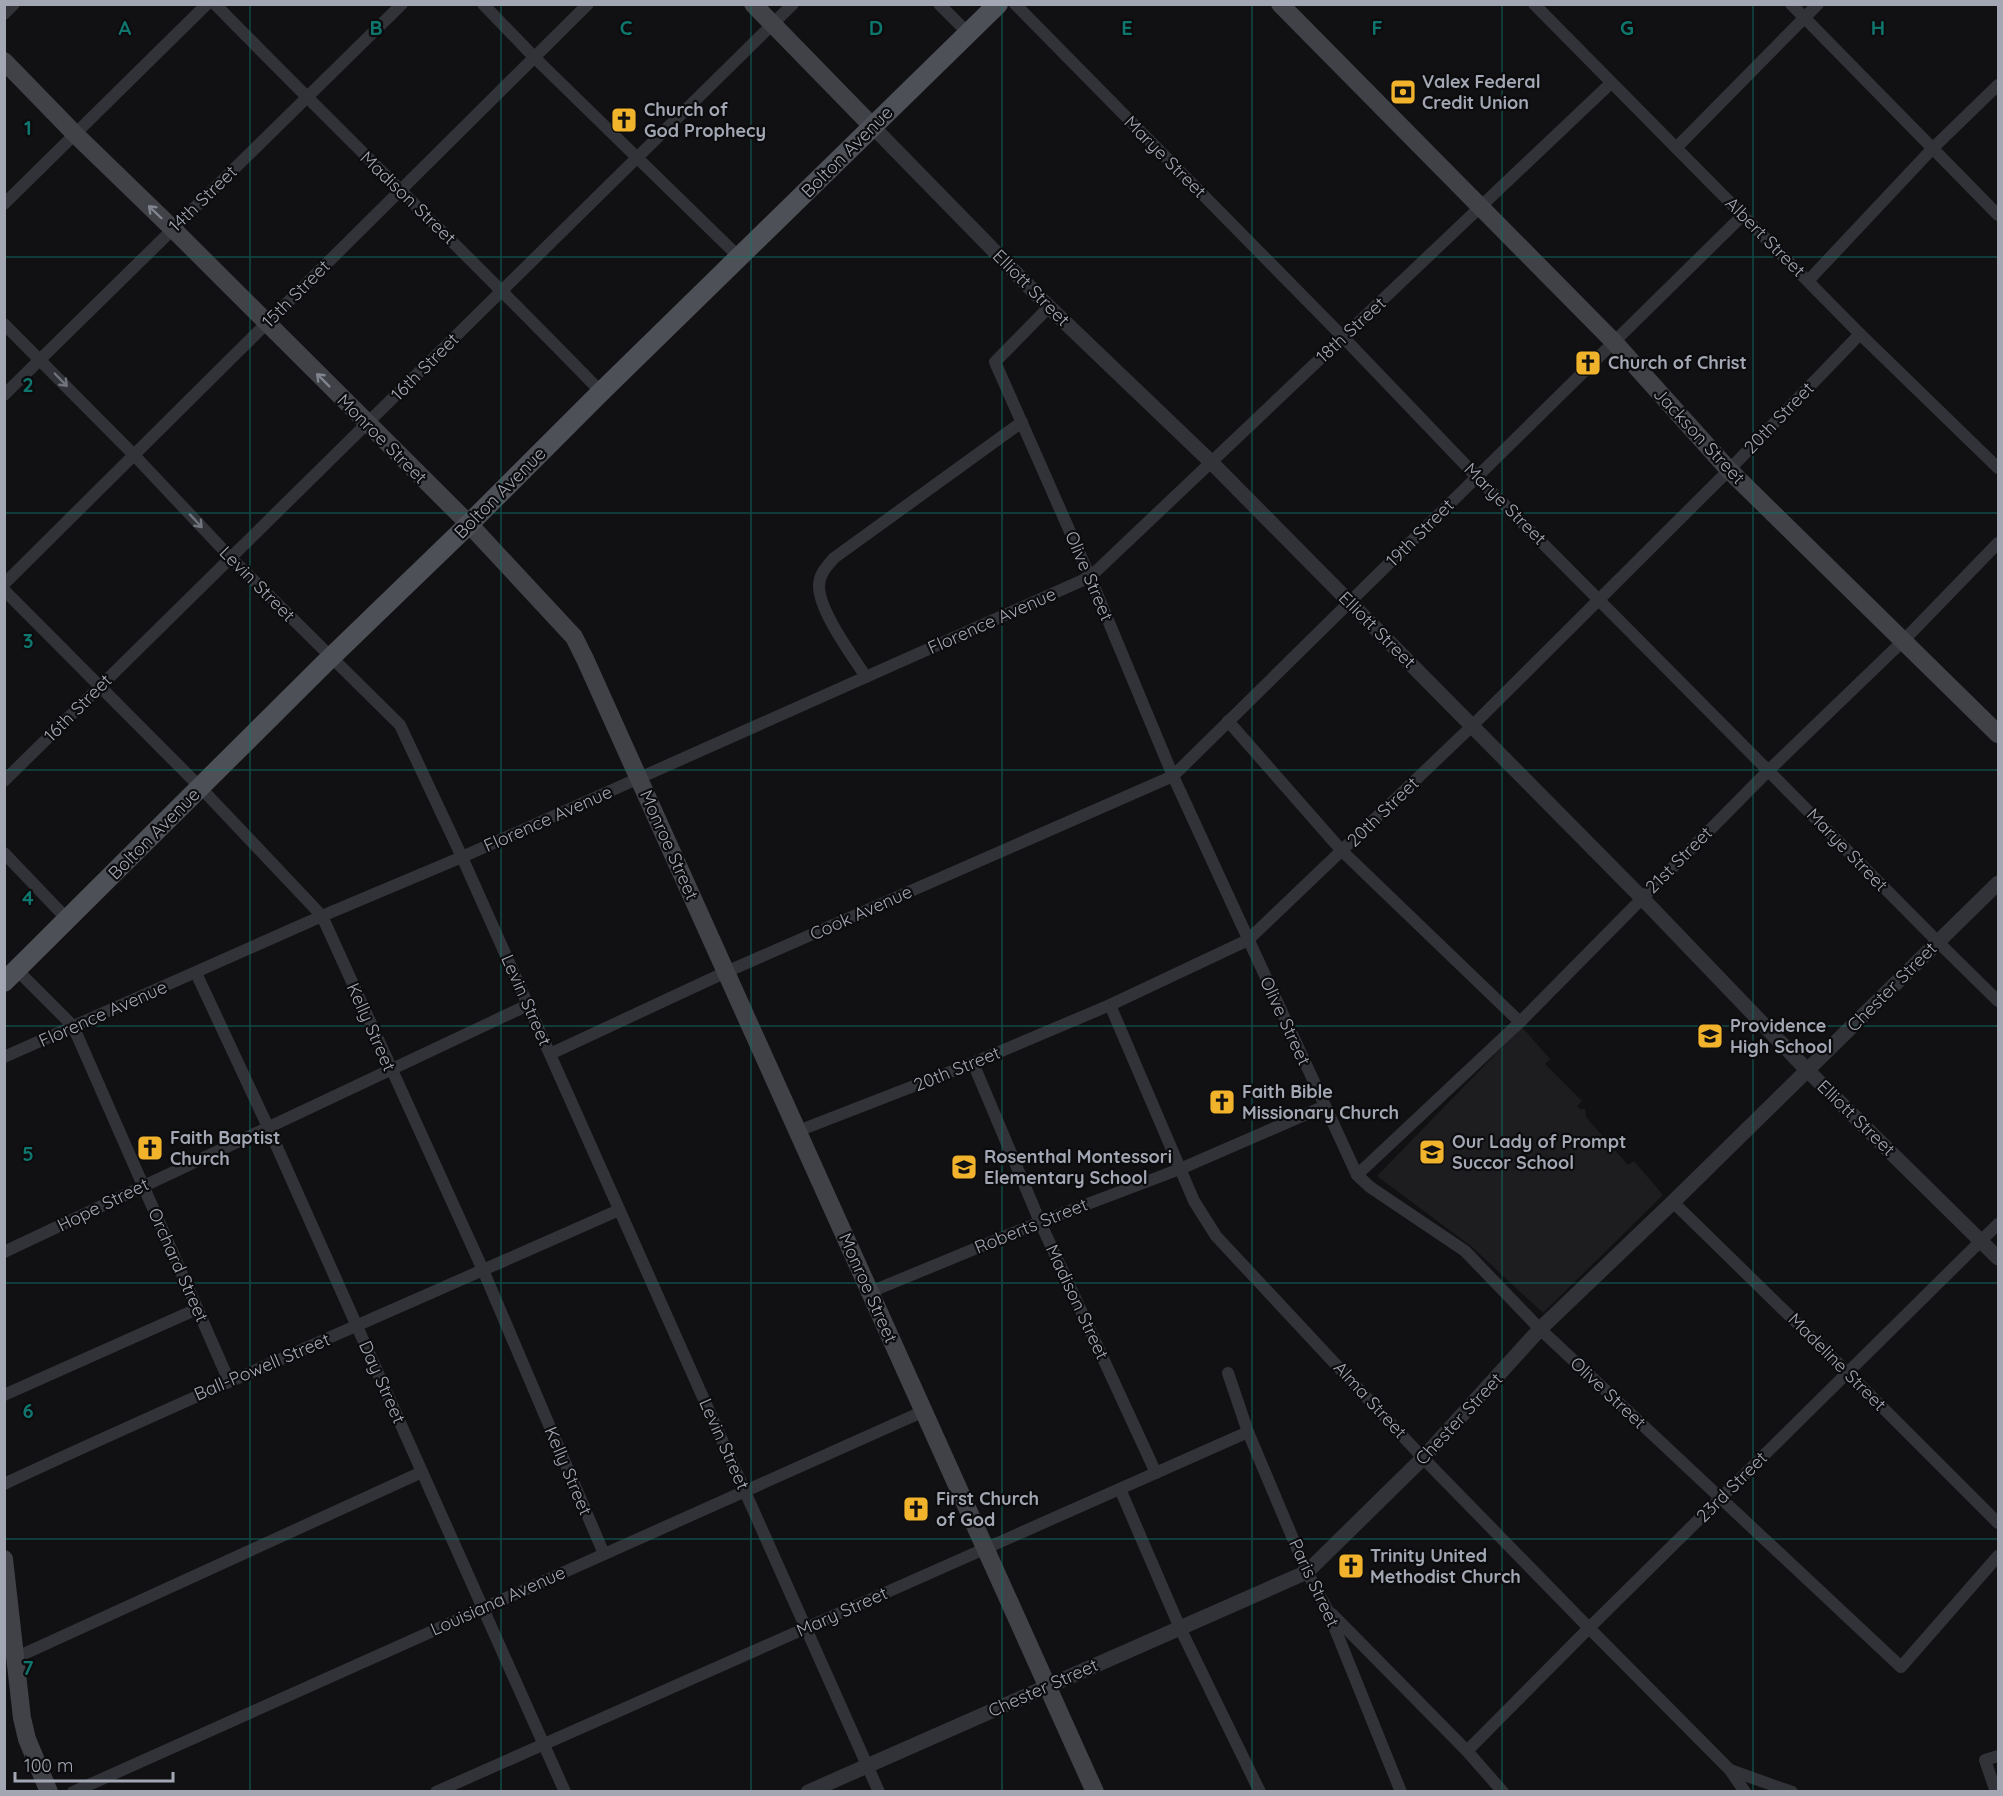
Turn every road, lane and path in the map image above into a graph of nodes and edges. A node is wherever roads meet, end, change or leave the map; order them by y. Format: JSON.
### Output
{"nodes":[{"id":1,"x":14,"y":4,"type":"edge"},
{"id":2,"x":207,"y":4,"type":"edge"},
{"id":3,"x":215,"y":4,"type":"edge"},
{"id":4,"x":402,"y":4,"type":"edge"},
{"id":5,"x":483,"y":4,"type":"edge"},
{"id":6,"x":588,"y":4,"type":"edge"},
{"id":7,"x":753,"y":4,"type":"edge"},
{"id":8,"x":794,"y":4,"type":"edge"},
{"id":9,"x":939,"y":4,"type":"edge"},
{"id":10,"x":998,"y":4,"type":"edge"},
{"id":11,"x":1015,"y":4,"type":"edge"},
{"id":12,"x":1280,"y":4,"type":"edge"},
{"id":13,"x":1534,"y":4,"type":"edge"},
{"id":14,"x":1791,"y":4,"type":"edge"},
{"id":15,"x":1818,"y":4,"type":"edge"},
{"id":16,"x":4,"y":14,"type":"edge"},
{"id":17,"x":1804,"y":18,"type":"junction"},
{"id":18,"x":773,"y":25,"type":"junction"},
{"id":19,"x":968,"y":33,"type":"junction"},
{"id":20,"x":535,"y":58,"type":"junction"},
{"id":21,"x":4,"y":61,"type":"edge"},
{"id":22,"x":1611,"y":83,"type":"junction"},
{"id":23,"x":1998,"y":85,"type":"edge"},
{"id":24,"x":307,"y":98,"type":"junction"},
{"id":25,"x":873,"y":127,"type":"junction"},
{"id":26,"x":75,"y":135,"type":"junction"},
{"id":27,"x":1676,"y":148,"type":"junction"},
{"id":28,"x":1932,"y":149,"type":"junction"},
{"id":29,"x":638,"y":157,"type":"junction"},
{"id":30,"x":400,"y":191,"type":"junction"},
{"id":31,"x":4,"y":204,"type":"edge"},
{"id":32,"x":1480,"y":207,"type":"junction"},
{"id":33,"x":1743,"y":215,"type":"junction"},
{"id":34,"x":1998,"y":215,"type":"edge"},
{"id":35,"x":173,"y":229,"type":"junction"},
{"id":36,"x":740,"y":258,"type":"junction"},
{"id":37,"x":1808,"y":281,"type":"junction"},
{"id":38,"x":503,"y":291,"type":"junction"},
{"id":39,"x":1049,"y":307,"type":"junction"},
{"id":40,"x":267,"y":323,"type":"junction"},
{"id":41,"x":4,"y":324,"type":"edge"},
{"id":42,"x":1860,"y":334,"type":"junction"},
{"id":43,"x":1343,"y":337,"type":"junction"},
{"id":44,"x":1614,"y":342,"type":"junction"},
{"id":45,"x":40,"y":359,"type":"junction"},
{"id":46,"x":601,"y":392,"type":"junction"},
{"id":47,"x":4,"y":395,"type":"edge"},
{"id":48,"x":1022,"y":422,"type":"junction"},
{"id":49,"x":367,"y":424,"type":"junction"},
{"id":50,"x":134,"y":455,"type":"junction"},
{"id":51,"x":1211,"y":462,"type":"junction"},
{"id":52,"x":1998,"y":468,"type":"edge"},
{"id":53,"x":1729,"y":470,"type":"junction"},
{"id":54,"x":1477,"y":477,"type":"junction"},
{"id":55,"x":469,"y":524,"type":"junction"},
{"id":56,"x":1998,"y":543,"type":"edge"},
{"id":57,"x":231,"y":558,"type":"junction"},
{"id":58,"x":1090,"y":577,"type":"junction"},
{"id":59,"x":4,"y":584,"type":"edge"},
{"id":60,"x":4,"y":590,"type":"edge"},
{"id":61,"x":1599,"y":599,"type":"junction"},
{"id":62,"x":1350,"y":602,"type":"junction"},
{"id":63,"x":1904,"y":640,"type":"junction"},
{"id":64,"x":331,"y":658,"type":"junction"},
{"id":65,"x":866,"y":677,"type":"junction"},
{"id":66,"x":100,"y":687,"type":"junction"},
{"id":67,"x":1228,"y":722,"type":"junction"},
{"id":68,"x":1472,"y":726,"type":"junction"},
{"id":69,"x":1998,"y":734,"type":"edge"},
{"id":70,"x":1769,"y":770,"type":"junction"},
{"id":71,"x":1173,"y":776,"type":"junction"},
{"id":72,"x":639,"y":778,"type":"junction"},
{"id":73,"x":4,"y":780,"type":"edge"},
{"id":74,"x":200,"y":787,"type":"junction"},
{"id":75,"x":1342,"y":851,"type":"junction"},
{"id":76,"x":4,"y":853,"type":"edge"},
{"id":77,"x":462,"y":857,"type":"junction"},
{"id":78,"x":1998,"y":883,"type":"edge"},
{"id":79,"x":1642,"y":898,"type":"junction"},
{"id":80,"x":322,"y":916,"type":"junction"},
{"id":81,"x":68,"y":920,"type":"junction"},
{"id":82,"x":1248,"y":940,"type":"junction"},
{"id":83,"x":1938,"y":942,"type":"junction"},
{"id":84,"x":726,"y":972,"type":"junction"},
{"id":85,"x":196,"y":973,"type":"junction"},
{"id":86,"x":10,"y":975,"type":"edge"},
{"id":87,"x":1998,"y":1001,"type":"edge"},
{"id":88,"x":528,"y":1005,"type":"junction"},
{"id":89,"x":1110,"y":1005,"type":"junction"},
{"id":90,"x":1520,"y":1022,"type":"junction"},
{"id":91,"x":74,"y":1026,"type":"junction"},
{"id":92,"x":550,"y":1054,"type":"junction"},
{"id":93,"x":4,"y":1058,"type":"edge"},
{"id":94,"x":973,"y":1063,"type":"junction"},
{"id":95,"x":391,"y":1070,"type":"junction"},
{"id":96,"x":1808,"y":1071,"type":"junction"},
{"id":97,"x":1325,"y":1106,"type":"junction"},
{"id":98,"x":268,"y":1126,"type":"junction"},
{"id":99,"x":798,"y":1131,"type":"junction"},
{"id":100,"x":1180,"y":1169,"type":"junction"},
{"id":101,"x":1357,"y":1175,"type":"junction"},
{"id":102,"x":143,"y":1186,"type":"junction"},
{"id":103,"x":1673,"y":1202,"type":"junction"},
{"id":104,"x":620,"y":1210,"type":"junction"},
{"id":105,"x":1040,"y":1222,"type":"junction"},
{"id":106,"x":1998,"y":1224,"type":"edge"},
{"id":107,"x":1982,"y":1241,"type":"junction"},
{"id":108,"x":4,"y":1252,"type":"edge"},
{"id":109,"x":1998,"y":1258,"type":"edge"},
{"id":110,"x":483,"y":1270,"type":"junction"},
{"id":111,"x":870,"y":1292,"type":"junction"},
{"id":112,"x":197,"y":1309,"type":"junction"},
{"id":113,"x":357,"y":1327,"type":"junction"},
{"id":114,"x":1540,"y":1329,"type":"junction"},
{"id":115,"x":1847,"y":1372,"type":"junction"},
{"id":116,"x":1228,"y":1373,"type":"dead end"},
{"id":117,"x":229,"y":1381,"type":"junction"},
{"id":118,"x":4,"y":1395,"type":"edge"},
{"id":119,"x":924,"y":1411,"type":"junction"},
{"id":120,"x":1248,"y":1432,"type":"junction"},
{"id":121,"x":1424,"y":1458,"type":"junction"},
{"id":122,"x":422,"y":1472,"type":"junction"},
{"id":123,"x":1156,"y":1473,"type":"junction"},
{"id":124,"x":4,"y":1484,"type":"edge"},
{"id":125,"x":1120,"y":1488,"type":"junction"},
{"id":126,"x":745,"y":1491,"type":"junction"},
{"id":127,"x":1720,"y":1498,"type":"junction"},
{"id":128,"x":1998,"y":1523,"type":"edge"},
{"id":129,"x":986,"y":1548,"type":"junction"},
{"id":130,"x":604,"y":1554,"type":"junction"},
{"id":131,"x":1998,"y":1556,"type":"edge"},
{"id":132,"x":4,"y":1559,"type":"edge"},
{"id":133,"x":1307,"y":1572,"type":"junction"},
{"id":134,"x":483,"y":1608,"type":"junction"},
{"id":135,"x":1327,"y":1609,"type":"junction"},
{"id":136,"x":806,"y":1628,"type":"junction"},
{"id":137,"x":1180,"y":1628,"type":"junction"},
{"id":138,"x":1589,"y":1628,"type":"junction"},
{"id":139,"x":15,"y":1658,"type":"junction"},
{"id":140,"x":1048,"y":1686,"type":"junction"},
{"id":141,"x":544,"y":1745,"type":"junction"},
{"id":142,"x":1467,"y":1752,"type":"junction"},
{"id":143,"x":1998,"y":1756,"type":"edge"},
{"id":144,"x":867,"y":1766,"type":"junction"},
{"id":145,"x":1730,"y":1770,"type":"junction"},
{"id":146,"x":49,"y":1791,"type":"edge"},
{"id":147,"x":73,"y":1791,"type":"edge"},
{"id":148,"x":436,"y":1791,"type":"edge"},
{"id":149,"x":565,"y":1791,"type":"edge"},
{"id":150,"x":808,"y":1791,"type":"edge"},
{"id":151,"x":879,"y":1791,"type":"edge"},
{"id":152,"x":1095,"y":1791,"type":"edge"},
{"id":153,"x":1260,"y":1791,"type":"edge"},
{"id":154,"x":1401,"y":1791,"type":"edge"},
{"id":155,"x":1503,"y":1791,"type":"edge"},
{"id":156,"x":1745,"y":1791,"type":"edge"},
{"id":157,"x":1792,"y":1791,"type":"edge"},
{"id":158,"x":1996,"y":1791,"type":"edge"}],
"edges":[{"from":1,"to":16,"type":"street"},
{"from":2,"to":26,"type":"street"},
{"from":3,"to":24,"type":"street","name":"Madison Street"},
{"from":4,"to":24,"type":"street","name":"14th Street"},
{"from":5,"to":20,"type":"street"},
{"from":6,"to":20,"type":"street","name":"15th Street"},
{"from":7,"to":18,"type":"main road","name":"Elliott Street"},
{"from":8,"to":18,"type":"street","name":"16th Street"},
{"from":9,"to":19,"type":"street"},
{"from":10,"to":19,"type":"main road","name":"Bolton Avenue"},
{"from":11,"to":43,"type":"street","name":"Marye Street"},
{"from":12,"to":32,"type":"main road","name":"Jackson Street"},
{"from":13,"to":22,"type":"street","name":"Albert Street"},
{"from":14,"to":17,"type":"street"},
{"from":15,"to":17,"type":"street"},
{"from":17,"to":27,"type":"street"},
{"from":17,"to":28,"type":"street"},
{"from":18,"to":25,"type":"main road","name":"Elliott Street"},
{"from":18,"to":29,"type":"street","name":"16th Street"},
{"from":19,"to":25,"type":"main road","name":"Bolton Avenue"},
{"from":20,"to":29,"type":"street"},
{"from":20,"to":30,"type":"street","name":"15th Street"},
{"from":21,"to":26,"type":"main road","name":"Monroe Street"},
{"from":22,"to":27,"type":"street","name":"Albert Street"},
{"from":22,"to":32,"type":"street","name":"18th Street"},
{"from":23,"to":28,"type":"street"},
{"from":24,"to":30,"type":"street","name":"Madison Street"},
{"from":24,"to":35,"type":"street","name":"14th Street"},
{"from":25,"to":36,"type":"main road","name":"Bolton Avenue"},
{"from":25,"to":39,"type":"street","name":"Elliott Street"},
{"from":26,"to":31,"type":"street"},
{"from":35,"to":26,"type":"main road","name":"Monroe Street","one_way":true},
{"from":27,"to":33,"type":"street","name":"Albert Street"},
{"from":28,"to":34,"type":"street"},
{"from":28,"to":37,"type":"street"},
{"from":29,"to":36,"type":"street"},
{"from":29,"to":38,"type":"street","name":"16th Street"},
{"from":30,"to":38,"type":"street","name":"Madison Street"},
{"from":30,"to":40,"type":"street","name":"15th Street"},
{"from":32,"to":43,"type":"street","name":"18th Street"},
{"from":32,"to":44,"type":"main road","name":"Jackson Street"},
{"from":33,"to":37,"type":"street","name":"Albert Street"},
{"from":33,"to":44,"type":"street","name":"19th Street"},
{"from":35,"to":40,"type":"main road","name":"Monroe Street"},
{"from":35,"to":45,"type":"street","name":"14th Street"},
{"from":36,"to":46,"type":"main road","name":"Bolton Avenue"},
{"from":37,"to":42,"type":"street","name":"Albert Street"},
{"from":38,"to":46,"type":"street","name":"Madison Street"},
{"from":38,"to":49,"type":"street","name":"16th Street"},
{"from":39,"to":48,"type":"street","name":"Olive Street"},
{"from":39,"to":51,"type":"street","name":"Elliott Street"},
{"from":49,"to":40,"type":"main road","name":"Monroe Street","one_way":true},
{"from":40,"to":50,"type":"street","name":"15th Street"},
{"from":41,"to":45,"type":"street","name":"Levin Street"},
{"from":42,"to":52,"type":"street","name":"Albert Street"},
{"from":42,"to":53,"type":"street","name":"20th Street"},
{"from":43,"to":51,"type":"street","name":"18th Street"},
{"from":43,"to":54,"type":"street","name":"Marye Street"},
{"from":44,"to":53,"type":"main road","name":"Jackson Street"},
{"from":44,"to":54,"type":"street","name":"19th Street"},
{"from":45,"to":47,"type":"street","name":"14th Street"},
{"from":45,"to":50,"type":"street","name":"Levin Street","one_way":true},
{"from":46,"to":55,"type":"main road","name":"Bolton Avenue"},
{"from":48,"to":58,"type":"street","name":"Olive Street"},
{"from":48,"to":65,"type":"street"},
{"from":49,"to":55,"type":"main road","name":"Monroe Street"},
{"from":49,"to":57,"type":"street","name":"16th Street"},
{"from":50,"to":57,"type":"street","name":"Levin Street","one_way":true},
{"from":50,"to":59,"type":"street","name":"15th Street"},
{"from":51,"to":58,"type":"street","name":"18th Street"},
{"from":51,"to":62,"type":"street","name":"Elliott Street"},
{"from":53,"to":61,"type":"street","name":"20th Street"},
{"from":53,"to":63,"type":"main road","name":"Jackson Street"},
{"from":54,"to":61,"type":"street","name":"Marye Street"},
{"from":54,"to":62,"type":"street","name":"19th Street"},
{"from":55,"to":64,"type":"main road","name":"Bolton Avenue"},
{"from":55,"to":72,"type":"main road","name":"Monroe Street"},
{"from":56,"to":63,"type":"street","name":"21st Street"},
{"from":57,"to":64,"type":"street","name":"Levin Street"},
{"from":57,"to":66,"type":"street","name":"16th Street"},
{"from":58,"to":65,"type":"street","name":"Florence Avenue"},
{"from":58,"to":71,"type":"street","name":"Olive Street"},
{"from":60,"to":66,"type":"street","name":"Kelly Street"},
{"from":61,"to":68,"type":"street","name":"20th Street"},
{"from":61,"to":70,"type":"street","name":"Marye Street"},
{"from":62,"to":67,"type":"street","name":"19th Street"},
{"from":62,"to":68,"type":"street","name":"Elliott Street"},
{"from":63,"to":69,"type":"main road","name":"Jackson Street"},
{"from":63,"to":70,"type":"street","name":"21st Street"},
{"from":64,"to":74,"type":"main road","name":"Bolton Avenue"},
{"from":64,"to":77,"type":"street","name":"Levin Street"},
{"from":65,"to":72,"type":"street","name":"Florence Avenue"},
{"from":66,"to":73,"type":"street","name":"16th Street"},
{"from":66,"to":74,"type":"street","name":"Kelly Street"},
{"from":67,"to":71,"type":"street","name":"19th Street"},
{"from":67,"to":75,"type":"street"},
{"from":68,"to":75,"type":"street","name":"20th Street"},
{"from":68,"to":79,"type":"street","name":"Elliott Street"},
{"from":70,"to":79,"type":"street","name":"21st Street"},
{"from":70,"to":83,"type":"street","name":"Marye Street"},
{"from":71,"to":82,"type":"street","name":"Olive Street"},
{"from":71,"to":84,"type":"street","name":"Cook Avenue"},
{"from":72,"to":77,"type":"street","name":"Florence Avenue"},
{"from":72,"to":84,"type":"main road","name":"Monroe Street"},
{"from":74,"to":80,"type":"street","name":"Kelly Street"},
{"from":74,"to":81,"type":"main road","name":"Bolton Avenue"},
{"from":75,"to":82,"type":"street","name":"20th Street"},
{"from":75,"to":90,"type":"street"},
{"from":76,"to":81,"type":"street"},
{"from":77,"to":80,"type":"street","name":"Florence Avenue"},
{"from":77,"to":88,"type":"street","name":"Levin Street"},
{"from":78,"to":83,"type":"street","name":"Chester Street"},
{"from":79,"to":90,"type":"street","name":"21st Street"},
{"from":79,"to":96,"type":"street","name":"Elliott Street"},
{"from":80,"to":85,"type":"street","name":"Florence Avenue"},
{"from":80,"to":95,"type":"street","name":"Kelly Street"},
{"from":81,"to":86,"type":"main road","name":"Bolton Avenue"},
{"from":82,"to":89,"type":"street","name":"20th Street"},
{"from":82,"to":97,"type":"street","name":"Olive Street"},
{"from":83,"to":87,"type":"street","name":"Marye Street"},
{"from":83,"to":96,"type":"street","name":"Chester Street"},
{"from":84,"to":92,"type":"street","name":"Cook Avenue"},
{"from":84,"to":99,"type":"main road","name":"Monroe Street"},
{"from":85,"to":91,"type":"street","name":"Florence Avenue"},
{"from":85,"to":98,"type":"street","name":"Day Street"},
{"from":86,"to":91,"type":"street","name":"Orchard Street"},
{"from":88,"to":92,"type":"street","name":"Levin Street"},
{"from":88,"to":95,"type":"street","name":"Hope Street"},
{"from":89,"to":94,"type":"street","name":"20th Street"},
{"from":89,"to":100,"type":"street","name":"Alma Street"},
{"from":90,"to":101,"type":"street","name":"21st Street"},
{"from":91,"to":93,"type":"street","name":"Florence Avenue"},
{"from":91,"to":102,"type":"street","name":"Orchard Street"},
{"from":92,"to":104,"type":"street","name":"Levin Street"},
{"from":94,"to":99,"type":"street","name":"20th Street"},
{"from":94,"to":105,"type":"street","name":"Madison Street"},
{"from":95,"to":98,"type":"street","name":"Hope Street"},
{"from":95,"to":110,"type":"street","name":"Kelly Street"},
{"from":96,"to":103,"type":"street","name":"Chester Street"},
{"from":96,"to":107,"type":"street","name":"Elliott Street"},
{"from":97,"to":100,"type":"street","name":"Roberts Street"},
{"from":97,"to":101,"type":"street","name":"Olive Street"},
{"from":98,"to":102,"type":"street","name":"Hope Street"},
{"from":98,"to":113,"type":"street","name":"Day Street"},
{"from":99,"to":111,"type":"main road","name":"Monroe Street"},
{"from":100,"to":105,"type":"street","name":"Roberts Street"},
{"from":100,"to":121,"type":"street","name":"Alma Street"},
{"from":101,"to":114,"type":"street","name":"Olive Street"},
{"from":102,"to":108,"type":"street","name":"Hope Street"},
{"from":102,"to":112,"type":"street","name":"Orchard Street"},
{"from":103,"to":114,"type":"street","name":"Chester Street"},
{"from":103,"to":115,"type":"street","name":"Madeline Street"},
{"from":104,"to":110,"type":"street","name":"Ball-Powell Street"},
{"from":104,"to":126,"type":"street","name":"Levin Street"},
{"from":105,"to":111,"type":"street","name":"Roberts Street"},
{"from":105,"to":123,"type":"street","name":"Madison Street"},
{"from":106,"to":107,"type":"street","name":"23rd Street"},
{"from":107,"to":109,"type":"street","name":"Elliott Street"},
{"from":107,"to":115,"type":"street","name":"23rd Street"},
{"from":110,"to":113,"type":"street","name":"Ball-Powell Street"},
{"from":110,"to":130,"type":"street","name":"Kelly Street"},
{"from":111,"to":119,"type":"main road","name":"Monroe Street"},
{"from":112,"to":117,"type":"street","name":"Orchard Street"},
{"from":112,"to":118,"type":"street"},
{"from":113,"to":117,"type":"street","name":"Ball-Powell Street"},
{"from":113,"to":122,"type":"street","name":"Day Street"},
{"from":114,"to":121,"type":"street","name":"Chester Street"},
{"from":114,"to":127,"type":"street","name":"Olive Street"},
{"from":115,"to":127,"type":"street","name":"23rd Street"},
{"from":115,"to":128,"type":"street","name":"Madeline Street"},
{"from":116,"to":120,"type":"street","name":"Paris Street"},
{"from":117,"to":124,"type":"street","name":"Ball-Powell Street"},
{"from":119,"to":126,"type":"street","name":"Louisiana Avenue"},
{"from":119,"to":129,"type":"main road","name":"Monroe Street"},
{"from":120,"to":123,"type":"street","name":"Mary Street"},
{"from":120,"to":133,"type":"street","name":"Paris Street"},
{"from":121,"to":133,"type":"street","name":"Chester Street"},
{"from":121,"to":138,"type":"street","name":"Alma Street"},
{"from":122,"to":134,"type":"street","name":"Day Street"},
{"from":122,"to":139,"type":"street"},
{"from":123,"to":125,"type":"street","name":"Mary Street"},
{"from":125,"to":129,"type":"street","name":"Mary Street"},
{"from":125,"to":137,"type":"street"},
{"from":126,"to":130,"type":"street","name":"Louisiana Avenue"},
{"from":126,"to":136,"type":"street","name":"Levin Street"},
{"from":127,"to":131,"type":"street","name":"Olive Street"},
{"from":127,"to":138,"type":"street","name":"23rd Street"},
{"from":129,"to":136,"type":"street","name":"Mary Street"},
{"from":129,"to":140,"type":"main road","name":"Monroe Street"},
{"from":130,"to":134,"type":"street","name":"Louisiana Avenue"},
{"from":132,"to":139,"type":"main road"},
{"from":133,"to":135,"type":"street","name":"Paris Street"},
{"from":133,"to":137,"type":"street","name":"Chester Street"},
{"from":134,"to":141,"type":"street","name":"Day Street"},
{"from":134,"to":147,"type":"street","name":"Louisiana Avenue"},
{"from":135,"to":142,"type":"street"},
{"from":135,"to":154,"type":"street","name":"Paris Street"},
{"from":136,"to":141,"type":"street","name":"Mary Street"},
{"from":136,"to":144,"type":"street","name":"Levin Street"},
{"from":137,"to":140,"type":"street","name":"Chester Street"},
{"from":137,"to":153,"type":"street"},
{"from":138,"to":142,"type":"street","name":"23rd Street"},
{"from":138,"to":145,"type":"street","name":"Alma Street"},
{"from":139,"to":146,"type":"main road"},
{"from":140,"to":144,"type":"street","name":"Chester Street"},
{"from":140,"to":152,"type":"main road","name":"Monroe Street"},
{"from":141,"to":148,"type":"street","name":"Mary Street"},
{"from":141,"to":149,"type":"street","name":"Day Street"},
{"from":142,"to":155,"type":"street"},
{"from":143,"to":158,"type":"street"},
{"from":144,"to":150,"type":"street","name":"Chester Street"},
{"from":144,"to":151,"type":"street","name":"Levin Street"},
{"from":145,"to":156,"type":"street","name":"Alma Street"},
{"from":145,"to":157,"type":"street","name":"Alma Street"}]}
